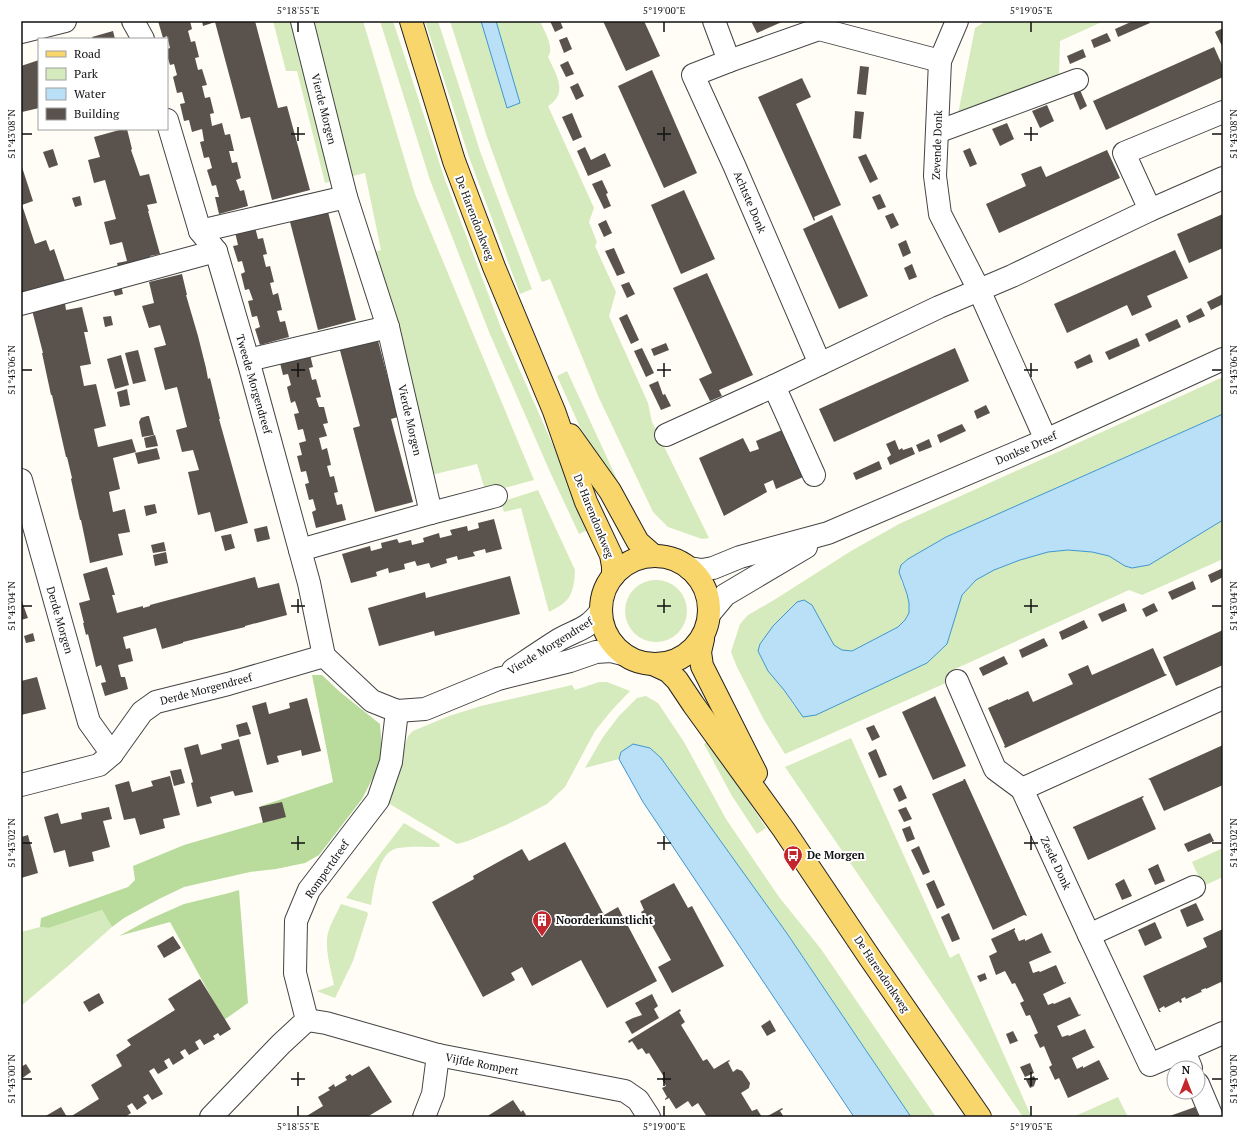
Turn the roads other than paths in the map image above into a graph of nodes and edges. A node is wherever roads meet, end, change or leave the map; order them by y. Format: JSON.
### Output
{"nodes":[{"id":1,"x":65,"y":21,"type":"edge"},
{"id":2,"x":133,"y":21,"type":"edge"},
{"id":3,"x":302,"y":21,"type":"edge"},
{"id":4,"x":411,"y":21,"type":"edge"},
{"id":5,"x":714,"y":21,"type":"edge"},
{"id":6,"x":957,"y":21,"type":"edge"},
{"id":7,"x":21,"y":32,"type":"edge"},
{"id":8,"x":142,"y":38,"type":"edge"},
{"id":9,"x":729,"y":61,"type":"junction"},
{"id":10,"x":940,"y":61,"type":"junction"},
{"id":11,"x":1077,"y":80,"type":"dead end"},
{"id":12,"x":1223,"y":112,"type":"edge"},
{"id":13,"x":168,"y":123,"type":"edge"},
{"id":14,"x":937,"y":132,"type":"junction"},
{"id":15,"x":1223,"y":178,"type":"edge"},
{"id":16,"x":346,"y":197,"type":"junction"},
{"id":17,"x":1150,"y":210,"type":"junction"},
{"id":18,"x":200,"y":231,"type":"junction"},
{"id":19,"x":216,"y":250,"type":"junction"},
{"id":20,"x":979,"y":290,"type":"junction"},
{"id":21,"x":21,"y":304,"type":"edge"},
{"id":22,"x":388,"y":328,"type":"junction"},
{"id":23,"x":1223,"y":359,"type":"edge"},
{"id":24,"x":248,"y":360,"type":"junction"},
{"id":25,"x":820,"y":364,"type":"junction"},
{"id":26,"x":774,"y":386,"type":"junction"},
{"id":27,"x":554,"y":411,"type":"junction"},
{"id":28,"x":666,"y":435,"type":"dead end"},
{"id":29,"x":1046,"y":440,"type":"junction"},
{"id":30,"x":814,"y":475,"type":"dead end"},
{"id":31,"x":21,"y":480,"type":"edge"},
{"id":32,"x":496,"y":496,"type":"dead end"},
{"id":33,"x":431,"y":513,"type":"junction"},
{"id":34,"x":828,"y":533,"type":"junction"},
{"id":35,"x":300,"y":550,"type":"junction"},
{"id":36,"x":654,"y":556,"type":"junction"},
{"id":37,"x":689,"y":568,"type":"junction"},
{"id":38,"x":613,"y":576,"type":"junction"},
{"id":39,"x":601,"y":612,"type":"junction"},
{"id":40,"x":710,"y":613,"type":"junction"},
{"id":41,"x":702,"y":639,"type":"junction"},
{"id":42,"x":623,"y":654,"type":"junction"},
{"id":43,"x":324,"y":656,"type":"junction"},
{"id":44,"x":655,"y":665,"type":"junction"},
{"id":45,"x":498,"y":679,"type":"junction"},
{"id":46,"x":957,"y":681,"type":"dead end"},
{"id":47,"x":1223,"y":698,"type":"edge"},
{"id":48,"x":397,"y":711,"type":"junction"},
{"id":49,"x":112,"y":754,"type":"junction"},
{"id":50,"x":21,"y":785,"type":"edge"},
{"id":51,"x":1022,"y":789,"type":"junction"},
{"id":52,"x":784,"y":830,"type":"junction"},
{"id":53,"x":1194,"y":887,"type":"dead end"},
{"id":54,"x":1089,"y":935,"type":"junction"},
{"id":55,"x":307,"y":1020,"type":"junction"},
{"id":56,"x":1223,"y":1033,"type":"edge"},
{"id":57,"x":438,"y":1055,"type":"junction"},
{"id":58,"x":1187,"y":1060,"type":"edge"},
{"id":59,"x":1166,"y":1063,"type":"edge"},
{"id":60,"x":1205,"y":1100,"type":"edge"},
{"id":61,"x":211,"y":1117,"type":"edge"},
{"id":62,"x":424,"y":1117,"type":"edge"},
{"id":63,"x":649,"y":1117,"type":"edge"},
{"id":64,"x":980,"y":1117,"type":"edge"},
{"id":65,"x":1212,"y":1117,"type":"edge"}],
"edges":[{"from":1,"to":7,"type":"street"},
{"from":2,"to":8,"type":"street"},
{"from":3,"to":16,"type":"street","name":"Vierde Morgen"},
{"from":4,"to":27,"type":"main road","name":"De Harendonkweg"},
{"from":5,"to":9,"type":"street"},
{"from":6,"to":10,"type":"street"},
{"from":9,"to":10,"type":"street","name":"Achtste Donk"},
{"from":9,"to":25,"type":"street","name":"Achtste Donk"},
{"from":10,"to":14,"type":"street","name":"Zevende Donk"},
{"from":11,"to":14,"type":"street"},
{"from":12,"to":17,"type":"street"},
{"from":13,"to":18,"type":"street","name":"Tweede Morgendreef"},
{"from":14,"to":20,"type":"street","name":"Zevende Donk"},
{"from":15,"to":17,"type":"street"},
{"from":16,"to":18,"type":"street"},
{"from":16,"to":22,"type":"street","name":"Vierde Morgen"},
{"from":17,"to":20,"type":"street"},
{"from":18,"to":19,"type":"street","name":"Tweede Morgendreef"},
{"from":19,"to":21,"type":"street"},
{"from":19,"to":24,"type":"street","name":"Tweede Morgendreef"},
{"from":20,"to":25,"type":"street"},
{"from":20,"to":29,"type":"street","name":"Zevende Donk"},
{"from":22,"to":24,"type":"street"},
{"from":22,"to":33,"type":"street","name":"Vierde Morgen"},
{"from":23,"to":29,"type":"street","name":"Donkse Dreef"},
{"from":24,"to":35,"type":"street","name":"Tweede Morgendreef"},
{"from":25,"to":26,"type":"street"},
{"from":26,"to":28,"type":"street"},
{"from":26,"to":30,"type":"street"},
{"from":27,"to":36,"type":"main road","name":"De Harendonkweg"},
{"from":27,"to":38,"type":"main road","name":"De Harendonkweg"},
{"from":29,"to":34,"type":"street","name":"Donkse Dreef"},
{"from":31,"to":49,"type":"street","name":"Derde Morgen"},
{"from":32,"to":33,"type":"street"},
{"from":33,"to":35,"type":"street"},
{"from":34,"to":37,"type":"street","name":"Donkse Dreef"},
{"from":34,"to":40,"type":"street","name":"Donkse Dreef"},
{"from":35,"to":43,"type":"street","name":"Tweede Morgendreef"},
{"from":36,"to":37,"type":"main road"},
{"from":36,"to":38,"type":"main road"},
{"from":37,"to":40,"type":"main road"},
{"from":38,"to":39,"type":"main road"},
{"from":39,"to":42,"type":"main road"},
{"from":39,"to":45,"type":"street","name":"Vierde Morgendreef"},
{"from":40,"to":41,"type":"main road"},
{"from":41,"to":44,"type":"main road"},
{"from":41,"to":52,"type":"main road","name":"De Harendonkweg"},
{"from":42,"to":44,"type":"main road"},
{"from":42,"to":45,"type":"street","name":"Vierde Morgendreef"},
{"from":43,"to":48,"type":"street","name":"Vierde Morgendreef"},
{"from":43,"to":49,"type":"street","name":"Derde Morgendreef"},
{"from":44,"to":52,"type":"main road","name":"De Harendonkweg"},
{"from":45,"to":48,"type":"street","name":"Vierde Morgendreef"},
{"from":46,"to":51,"type":"street"},
{"from":47,"to":51,"type":"street"},
{"from":48,"to":55,"type":"street","name":"Rompertdreef"},
{"from":49,"to":50,"type":"street","name":"Derde Morgendreef"},
{"from":51,"to":54,"type":"street","name":"Zesde Donk"},
{"from":52,"to":64,"type":"main road","name":"De Harendonkweg"},
{"from":53,"to":54,"type":"street"},
{"from":54,"to":59,"type":"street","name":"Zesde Donk"},
{"from":55,"to":57,"type":"street","name":"Vijfde Rompert"},
{"from":55,"to":61,"type":"street"},
{"from":56,"to":58,"type":"street","name":"Zesde Donk"},
{"from":57,"to":62,"type":"street"},
{"from":57,"to":63,"type":"street","name":"Vijfde Rompert"},
{"from":60,"to":65,"type":"street"}]}
